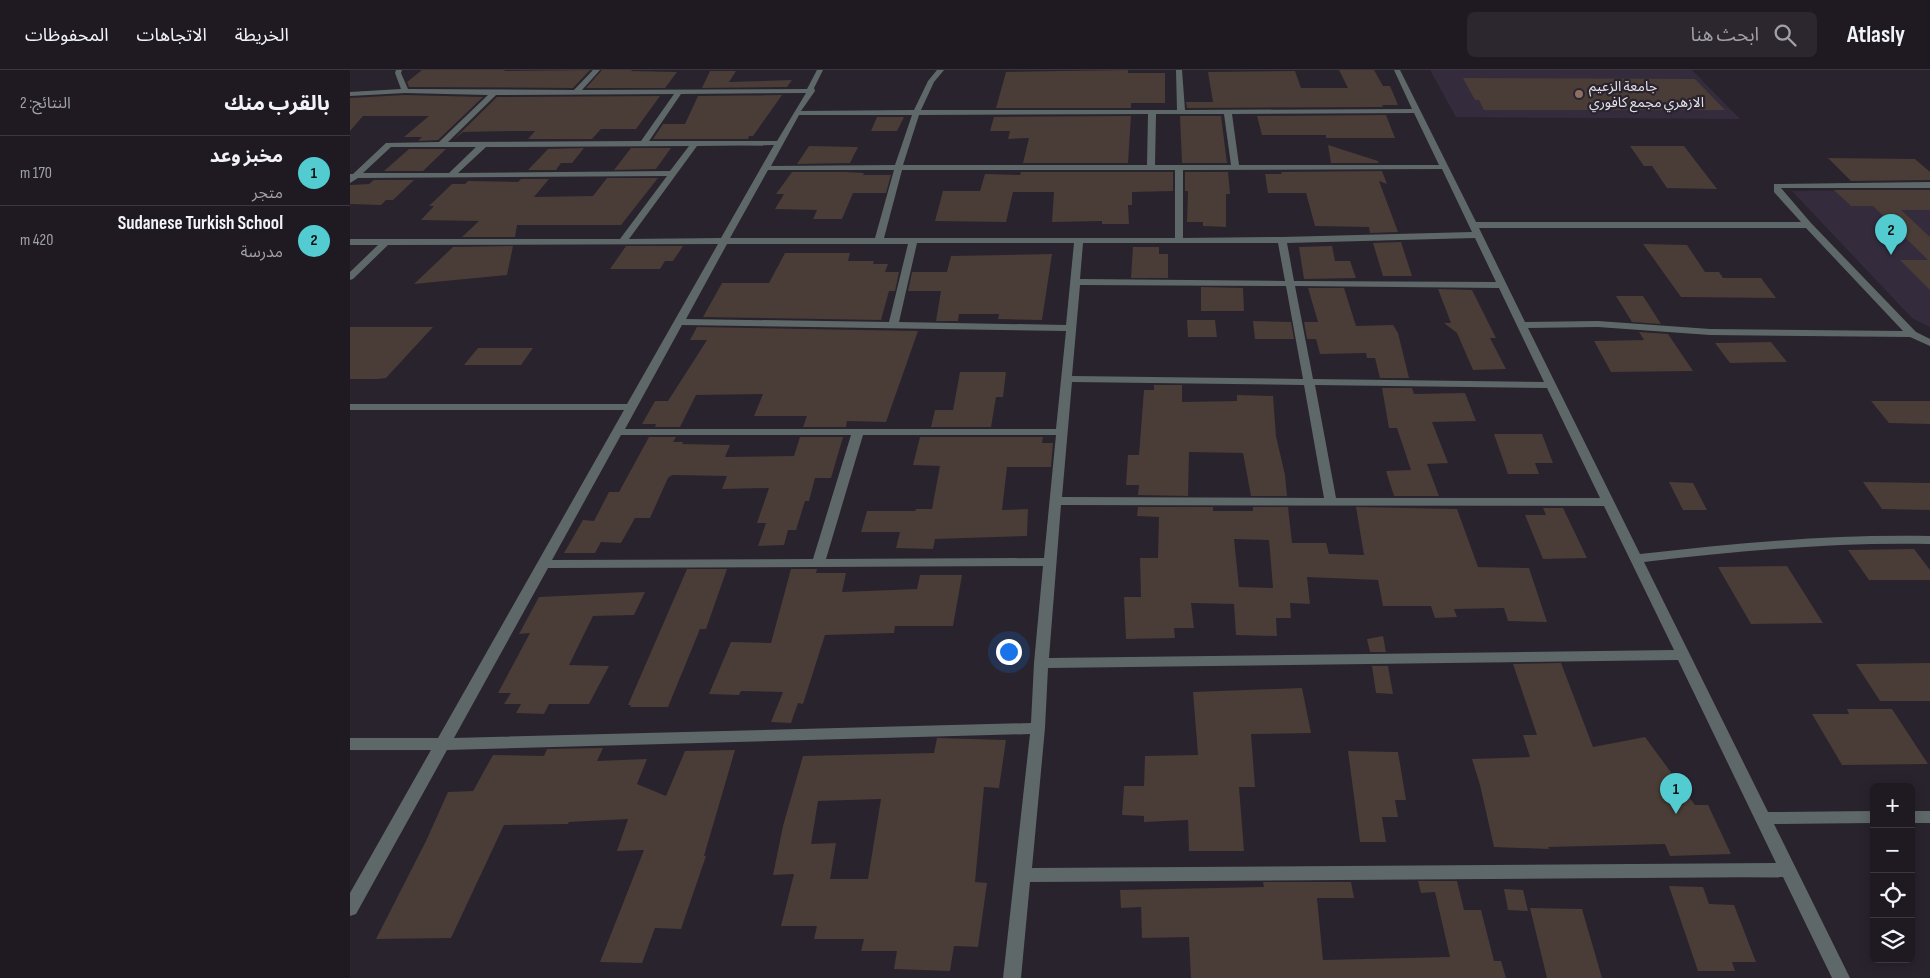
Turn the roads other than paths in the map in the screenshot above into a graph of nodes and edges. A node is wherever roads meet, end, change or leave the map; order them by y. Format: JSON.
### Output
{"nodes":[{"id":1,"x":399,"y":70,"type":"edge"},
{"id":2,"x":597,"y":70,"type":"edge"},
{"id":3,"x":820,"y":70,"type":"edge"},
{"id":4,"x":941,"y":70,"type":"edge"},
{"id":5,"x":1179,"y":70,"type":"edge"},
{"id":6,"x":1397,"y":70,"type":"edge"},
{"id":7,"x":811,"y":90,"type":"junction"},
{"id":8,"x":405,"y":92,"type":"junction"},
{"id":9,"x":679,"y":92,"type":"junction"},
{"id":10,"x":494,"y":93,"type":"junction"},
{"id":11,"x":575,"y":93,"type":"junction"},
{"id":12,"x":350,"y":94,"type":"edge"},
{"id":13,"x":1417,"y":111,"type":"junction"},
{"id":14,"x":1152,"y":112,"type":"junction"},
{"id":15,"x":1181,"y":112,"type":"junction"},
{"id":16,"x":1228,"y":112,"type":"junction"},
{"id":17,"x":796,"y":113,"type":"junction"},
{"id":18,"x":915,"y":114,"type":"junction"},
{"id":19,"x":779,"y":143,"type":"junction"},
{"id":20,"x":643,"y":144,"type":"junction"},
{"id":21,"x":694,"y":144,"type":"junction"},
{"id":22,"x":441,"y":145,"type":"junction"},
{"id":23,"x":483,"y":145,"type":"junction"},
{"id":24,"x":900,"y":167,"type":"junction"},
{"id":25,"x":1445,"y":167,"type":"junction"},
{"id":26,"x":765,"y":168,"type":"junction"},
{"id":27,"x":1151,"y":168,"type":"junction"},
{"id":28,"x":1179,"y":168,"type":"junction"},
{"id":29,"x":1236,"y":168,"type":"junction"},
{"id":30,"x":673,"y":172,"type":"junction"},
{"id":31,"x":452,"y":175,"type":"junction"},
{"id":32,"x":352,"y":178,"type":"edge"},
{"id":33,"x":1930,"y":185,"type":"edge"},
{"id":34,"x":1808,"y":225,"type":"junction"},
{"id":35,"x":1476,"y":230,"type":"junction"},
{"id":36,"x":1079,"y":240,"type":"junction"},
{"id":37,"x":1179,"y":240,"type":"junction"},
{"id":38,"x":1282,"y":240,"type":"junction"},
{"id":39,"x":623,"y":241,"type":"junction"},
{"id":40,"x":724,"y":241,"type":"junction"},
{"id":41,"x":879,"y":241,"type":"junction"},
{"id":42,"x":913,"y":241,"type":"junction"},
{"id":43,"x":350,"y":242,"type":"edge"},
{"id":44,"x":386,"y":242,"type":"junction"},
{"id":45,"x":350,"y":277,"type":"edge"},
{"id":46,"x":1076,"y":282,"type":"junction"},
{"id":47,"x":1290,"y":284,"type":"junction"},
{"id":48,"x":1502,"y":285,"type":"junction"},
{"id":49,"x":679,"y":322,"type":"junction"},
{"id":50,"x":893,"y":325,"type":"junction"},
{"id":51,"x":1522,"y":325,"type":"junction"},
{"id":52,"x":1071,"y":328,"type":"junction"},
{"id":53,"x":1912,"y":334,"type":"junction"},
{"id":54,"x":1930,"y":343,"type":"edge"},
{"id":55,"x":1067,"y":379,"type":"junction"},
{"id":56,"x":1309,"y":382,"type":"junction"},
{"id":57,"x":1552,"y":385,"type":"junction"},
{"id":58,"x":350,"y":407,"type":"edge"},
{"id":59,"x":631,"y":407,"type":"junction"},
{"id":60,"x":617,"y":432,"type":"junction"},
{"id":61,"x":858,"y":432,"type":"junction"},
{"id":62,"x":1062,"y":432,"type":"junction"},
{"id":63,"x":1056,"y":501,"type":"junction"},
{"id":64,"x":1332,"y":502,"type":"junction"},
{"id":65,"x":1609,"y":502,"type":"junction"},
{"id":66,"x":1930,"y":540,"type":"edge"},
{"id":67,"x":1636,"y":559,"type":"junction"},
{"id":68,"x":1050,"y":562,"type":"junction"},
{"id":69,"x":818,"y":563,"type":"junction"},
{"id":70,"x":543,"y":564,"type":"junction"},
{"id":71,"x":1684,"y":655,"type":"junction"},
{"id":72,"x":1042,"y":663,"type":"junction"},
{"id":73,"x":1038,"y":728,"type":"junction"},
{"id":74,"x":350,"y":744,"type":"edge"},
{"id":75,"x":442,"y":744,"type":"junction"},
{"id":76,"x":1870,"y":817,"type":"edge"},
{"id":77,"x":1915,"y":817,"type":"edge"},
{"id":78,"x":1930,"y":817,"type":"edge"},
{"id":79,"x":1763,"y":818,"type":"junction"},
{"id":80,"x":1789,"y":870,"type":"junction"},
{"id":81,"x":1022,"y":875,"type":"junction"},
{"id":82,"x":350,"y":909,"type":"edge"},
{"id":83,"x":1012,"y":978,"type":"edge"},
{"id":84,"x":1841,"y":978,"type":"edge"}],
"edges":[{"from":1,"to":8,"type":"street"},
{"from":2,"to":11,"type":"street"},
{"from":3,"to":7,"type":"street"},
{"from":4,"to":18,"type":"street"},
{"from":5,"to":15,"type":"street"},
{"from":6,"to":13,"type":"street"},
{"from":7,"to":9,"type":"street"},
{"from":7,"to":17,"type":"street"},
{"from":8,"to":10,"type":"street"},
{"from":8,"to":12,"type":"street"},
{"from":9,"to":11,"type":"street"},
{"from":9,"to":20,"type":"street"},
{"from":10,"to":11,"type":"street"},
{"from":10,"to":22,"type":"street"},
{"from":13,"to":16,"type":"street"},
{"from":13,"to":25,"type":"street"},
{"from":14,"to":15,"type":"street"},
{"from":14,"to":18,"type":"street"},
{"from":14,"to":27,"type":"street"},
{"from":15,"to":16,"type":"street"},
{"from":16,"to":29,"type":"street"},
{"from":17,"to":18,"type":"street"},
{"from":17,"to":19,"type":"street"},
{"from":18,"to":24,"type":"street"},
{"from":19,"to":21,"type":"street"},
{"from":19,"to":26,"type":"street"},
{"from":20,"to":21,"type":"street"},
{"from":20,"to":23,"type":"street"},
{"from":21,"to":30,"type":"street"},
{"from":22,"to":23,"type":"street"},
{"from":22,"to":32,"type":"street"},
{"from":23,"to":31,"type":"street"},
{"from":24,"to":26,"type":"street"},
{"from":24,"to":27,"type":"street"},
{"from":24,"to":41,"type":"street"},
{"from":25,"to":29,"type":"street"},
{"from":25,"to":35,"type":"street"},
{"from":26,"to":40,"type":"street"},
{"from":27,"to":28,"type":"street"},
{"from":28,"to":29,"type":"street"},
{"from":28,"to":37,"type":"street"},
{"from":30,"to":31,"type":"street"},
{"from":30,"to":39,"type":"street"},
{"from":31,"to":32,"type":"street"},
{"from":33,"to":34,"type":"street"},
{"from":34,"to":35,"type":"street"},
{"from":34,"to":53,"type":"street"},
{"from":35,"to":38,"type":"street"},
{"from":35,"to":48,"type":"street"},
{"from":36,"to":37,"type":"street"},
{"from":36,"to":42,"type":"street"},
{"from":36,"to":46,"type":"street"},
{"from":37,"to":38,"type":"street"},
{"from":38,"to":47,"type":"street"},
{"from":39,"to":40,"type":"street"},
{"from":39,"to":44,"type":"street"},
{"from":40,"to":41,"type":"street"},
{"from":40,"to":49,"type":"street"},
{"from":41,"to":42,"type":"street"},
{"from":42,"to":50,"type":"street"},
{"from":43,"to":44,"type":"street"},
{"from":44,"to":45,"type":"street"},
{"from":46,"to":47,"type":"street"},
{"from":46,"to":52,"type":"street"},
{"from":47,"to":48,"type":"street"},
{"from":47,"to":56,"type":"street"},
{"from":48,"to":51,"type":"street"},
{"from":49,"to":50,"type":"street"},
{"from":49,"to":59,"type":"street"},
{"from":50,"to":52,"type":"street"},
{"from":51,"to":53,"type":"street"},
{"from":51,"to":57,"type":"street"},
{"from":52,"to":55,"type":"street"},
{"from":53,"to":54,"type":"street"},
{"from":55,"to":56,"type":"street"},
{"from":55,"to":62,"type":"street"},
{"from":56,"to":57,"type":"street"},
{"from":56,"to":64,"type":"street"},
{"from":57,"to":65,"type":"street"},
{"from":58,"to":59,"type":"street"},
{"from":59,"to":60,"type":"street"},
{"from":60,"to":61,"type":"street"},
{"from":60,"to":70,"type":"street"},
{"from":61,"to":62,"type":"street"},
{"from":61,"to":69,"type":"street"},
{"from":62,"to":63,"type":"street"},
{"from":63,"to":64,"type":"street"},
{"from":63,"to":68,"type":"street"},
{"from":64,"to":65,"type":"street"},
{"from":65,"to":67,"type":"street"},
{"from":66,"to":67,"type":"street"},
{"from":67,"to":71,"type":"street"},
{"from":68,"to":69,"type":"street"},
{"from":68,"to":72,"type":"street"},
{"from":69,"to":70,"type":"street"},
{"from":70,"to":75,"type":"street"},
{"from":71,"to":72,"type":"street"},
{"from":71,"to":79,"type":"street"},
{"from":72,"to":73,"type":"street"},
{"from":73,"to":75,"type":"street"},
{"from":73,"to":81,"type":"street"},
{"from":74,"to":75,"type":"street"},
{"from":75,"to":82,"type":"street"},
{"from":76,"to":79,"type":"street"},
{"from":77,"to":78,"type":"street"},
{"from":79,"to":80,"type":"street"},
{"from":80,"to":81,"type":"street"},
{"from":80,"to":84,"type":"street"},
{"from":81,"to":83,"type":"street"}]}
